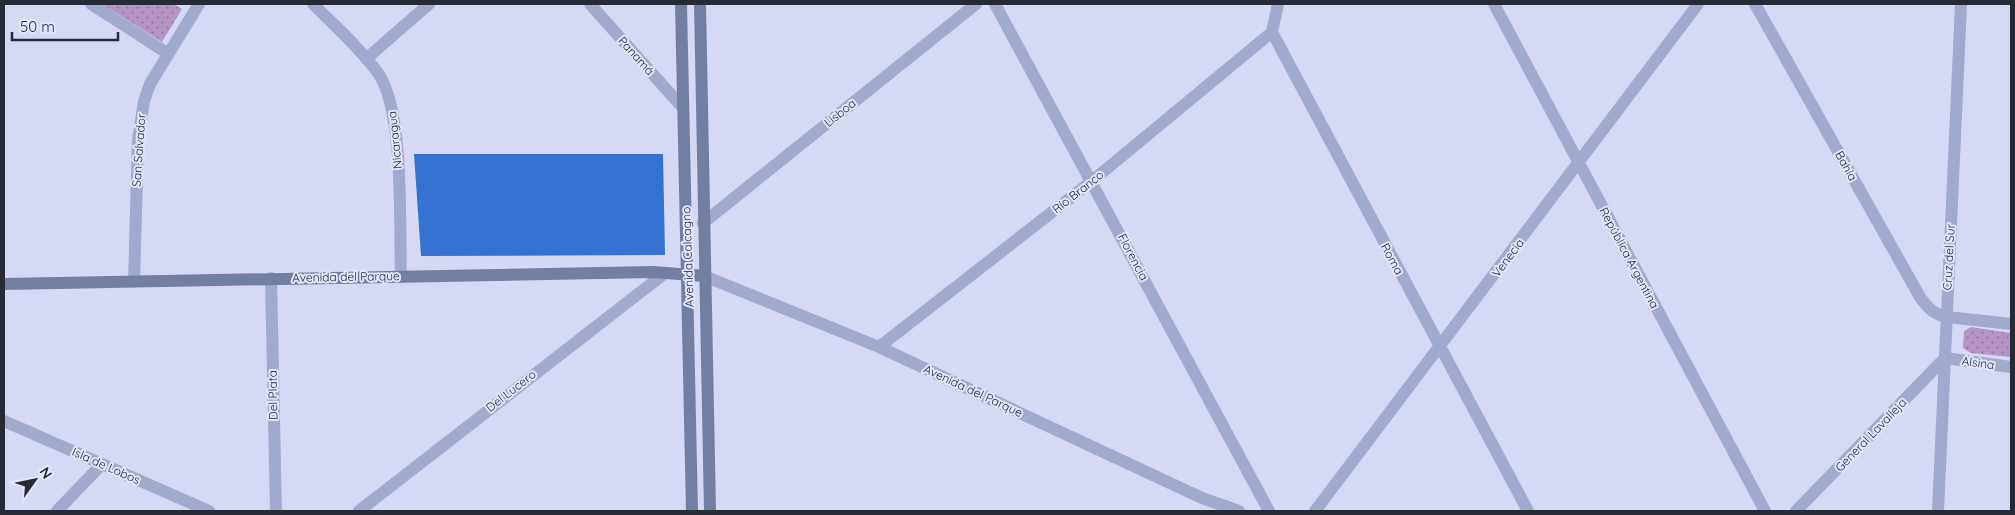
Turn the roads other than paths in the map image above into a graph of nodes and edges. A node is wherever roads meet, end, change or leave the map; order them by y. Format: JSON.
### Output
{"nodes":[{"id":1,"x":91,"y":4,"type":"edge"},
{"id":2,"x":314,"y":4,"type":"edge"},
{"id":3,"x":429,"y":4,"type":"edge"},
{"id":4,"x":590,"y":4,"type":"edge"},
{"id":5,"x":681,"y":4,"type":"edge"},
{"id":6,"x":700,"y":4,"type":"edge"},
{"id":7,"x":976,"y":4,"type":"edge"},
{"id":8,"x":995,"y":4,"type":"edge"},
{"id":9,"x":1278,"y":4,"type":"edge"},
{"id":10,"x":1494,"y":4,"type":"edge"},
{"id":11,"x":1698,"y":4,"type":"edge"},
{"id":12,"x":1755,"y":4,"type":"edge"},
{"id":13,"x":1961,"y":4,"type":"edge"},
{"id":14,"x":195,"y":5,"type":"edge"},
{"id":15,"x":1272,"y":32,"type":"junction"},
{"id":16,"x":167,"y":53,"type":"junction"},
{"id":17,"x":366,"y":60,"type":"junction"},
{"id":18,"x":683,"y":108,"type":"junction"},
{"id":19,"x":1579,"y":165,"type":"junction"},
{"id":20,"x":1092,"y":181,"type":"junction"},
{"id":21,"x":703,"y":223,"type":"junction"},
{"id":22,"x":665,"y":273,"type":"junction"},
{"id":23,"x":401,"y":275,"type":"junction"},
{"id":24,"x":689,"y":275,"type":"junction"},
{"id":25,"x":704,"y":276,"type":"junction"},
{"id":26,"x":271,"y":278,"type":"junction"},
{"id":27,"x":134,"y":281,"type":"junction"},
{"id":28,"x":4,"y":284,"type":"edge"},
{"id":29,"x":1947,"y":317,"type":"junction"},
{"id":30,"x":2011,"y":324,"type":"edge"},
{"id":31,"x":879,"y":347,"type":"junction"},
{"id":32,"x":1439,"y":348,"type":"junction"},
{"id":33,"x":1946,"y":358,"type":"junction"},
{"id":34,"x":2011,"y":367,"type":"edge"},
{"id":35,"x":4,"y":421,"type":"edge"},
{"id":36,"x":102,"y":464,"type":"junction"},
{"id":37,"x":1202,"y":498,"type":"junction"},
{"id":38,"x":692,"y":509,"type":"edge"},
{"id":39,"x":57,"y":511,"type":"edge"},
{"id":40,"x":209,"y":511,"type":"edge"},
{"id":41,"x":276,"y":511,"type":"edge"},
{"id":42,"x":359,"y":511,"type":"edge"},
{"id":43,"x":708,"y":511,"type":"edge"},
{"id":44,"x":1218,"y":511,"type":"edge"},
{"id":45,"x":1239,"y":511,"type":"edge"},
{"id":46,"x":1269,"y":511,"type":"edge"},
{"id":47,"x":1316,"y":511,"type":"edge"},
{"id":48,"x":1528,"y":511,"type":"edge"},
{"id":49,"x":1766,"y":511,"type":"edge"},
{"id":50,"x":1796,"y":511,"type":"edge"},
{"id":51,"x":1938,"y":511,"type":"edge"}],
"edges":[{"from":1,"to":16,"type":"street"},
{"from":2,"to":17,"type":"street","name":"Nicaragua"},
{"from":3,"to":17,"type":"street"},
{"from":4,"to":18,"type":"street","name":"Panamá"},
{"from":5,"to":18,"type":"street","name":"Avenida Calcagno"},
{"from":6,"to":21,"type":"street","name":"Avenida Calcagno"},
{"from":7,"to":21,"type":"street","name":"Lisboa"},
{"from":8,"to":20,"type":"street","name":"Florencia"},
{"from":9,"to":15,"type":"street"},
{"from":10,"to":19,"type":"street","name":"República Argentina"},
{"from":11,"to":19,"type":"street","name":"Venecia"},
{"from":12,"to":29,"type":"street","name":"Bahía"},
{"from":13,"to":29,"type":"street","name":"Cruz del Sur"},
{"from":14,"to":16,"type":"street","name":"San Salvador"},
{"from":15,"to":20,"type":"street","name":"Río Branco"},
{"from":15,"to":32,"type":"street","name":"Roma"},
{"from":16,"to":27,"type":"street","name":"San Salvador"},
{"from":17,"to":23,"type":"street","name":"Nicaragua"},
{"from":18,"to":24,"type":"street","name":"Avenida Calcagno"},
{"from":19,"to":32,"type":"street","name":"Venecia"},
{"from":19,"to":49,"type":"street","name":"República Argentina"},
{"from":20,"to":31,"type":"street","name":"Río Branco"},
{"from":20,"to":46,"type":"street","name":"Florencia"},
{"from":21,"to":25,"type":"street","name":"Avenida Calcagno"},
{"from":22,"to":23,"type":"street","name":"Avenida del Parque"},
{"from":22,"to":24,"type":"street","name":"Avenida del Parque"},
{"from":22,"to":42,"type":"street","name":"Del Lucero"},
{"from":23,"to":26,"type":"street","name":"Avenida del Parque"},
{"from":24,"to":25,"type":"street","name":"Avenida del Parque"},
{"from":24,"to":38,"type":"street","name":"Avenida Calcagno"},
{"from":25,"to":31,"type":"street","name":"Avenida del Parque"},
{"from":25,"to":43,"type":"street","name":"Avenida Calcagno"},
{"from":26,"to":27,"type":"street","name":"Avenida del Parque"},
{"from":26,"to":41,"type":"street","name":"Del Plata"},
{"from":27,"to":28,"type":"street","name":"Avenida del Parque"},
{"from":29,"to":30,"type":"street"},
{"from":29,"to":33,"type":"street","name":"Cruz del Sur"},
{"from":31,"to":37,"type":"street","name":"Avenida del Parque"},
{"from":32,"to":47,"type":"street","name":"Venecia"},
{"from":32,"to":48,"type":"street","name":"Roma"},
{"from":33,"to":34,"type":"street","name":"Alsina"},
{"from":33,"to":50,"type":"street","name":"General Lavalleja"},
{"from":33,"to":51,"type":"street","name":"Cruz del Sur"},
{"from":35,"to":36,"type":"street","name":"Isla de Lobos"},
{"from":36,"to":39,"type":"street"},
{"from":36,"to":40,"type":"street","name":"Isla de Lobos"},
{"from":37,"to":44,"type":"street"},
{"from":37,"to":45,"type":"street","name":"Avenida del Parque"},
{"from":38,"to":43,"type":"street"}]}
